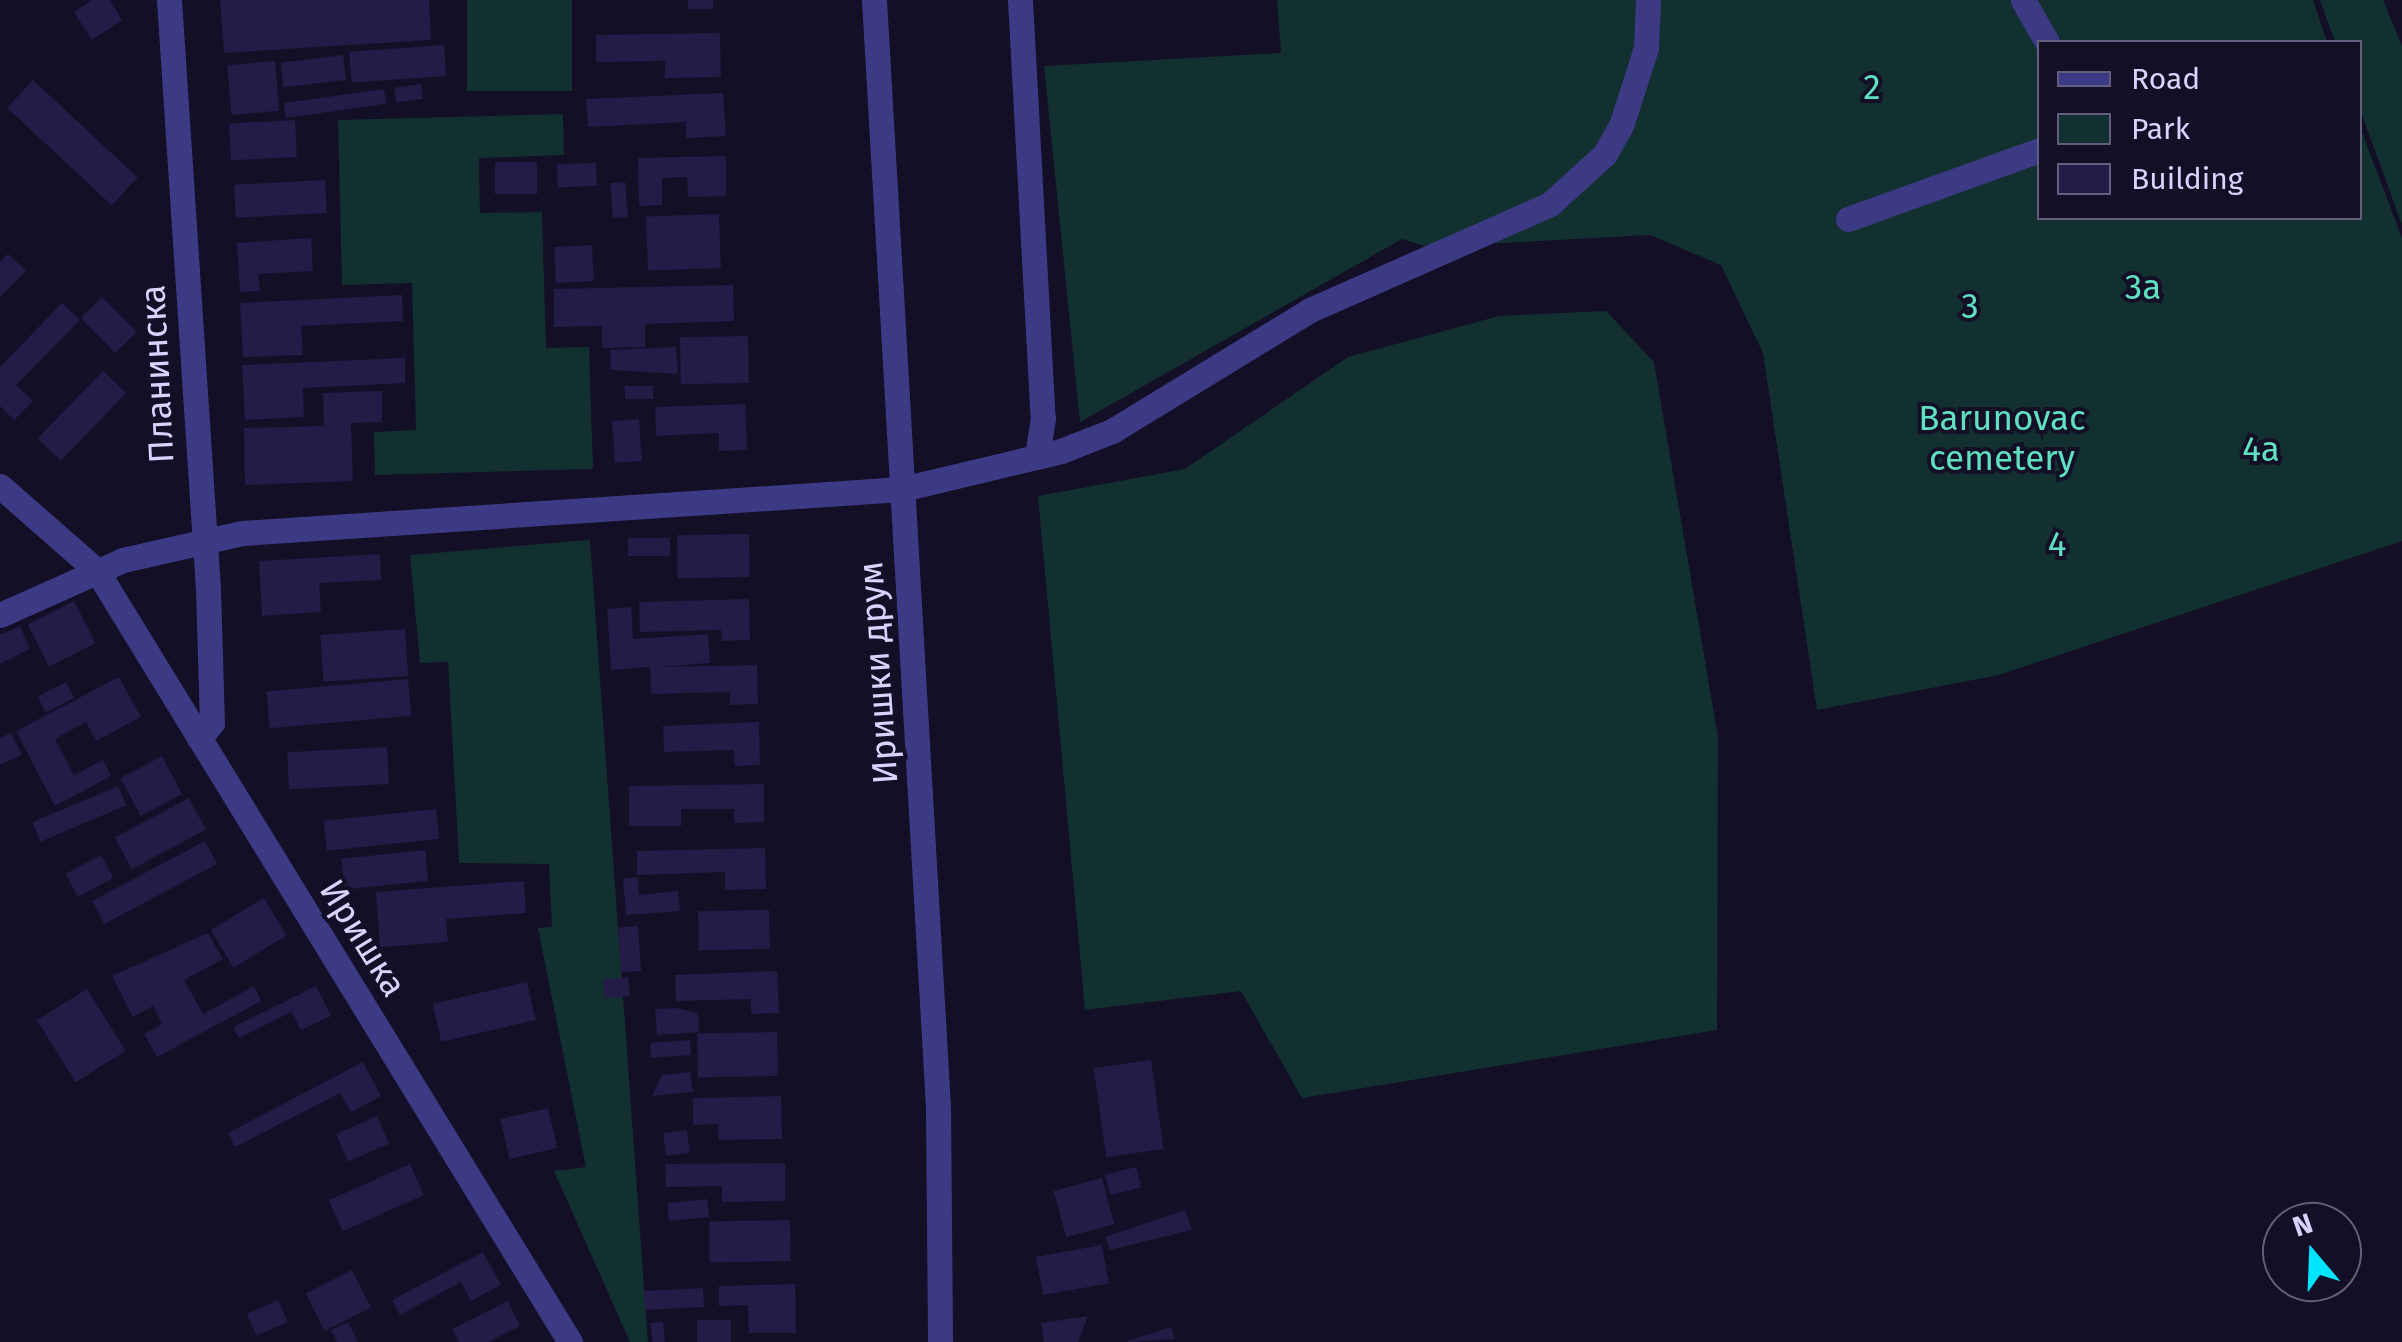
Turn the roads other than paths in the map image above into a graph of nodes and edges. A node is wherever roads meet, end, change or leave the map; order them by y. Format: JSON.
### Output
{"nodes":[{"id":1,"x":169,"y":0,"type":"edge"},
{"id":2,"x":874,"y":0,"type":"edge"},
{"id":3,"x":1020,"y":0,"type":"edge"},
{"id":4,"x":1648,"y":0,"type":"edge"},
{"id":5,"x":2023,"y":0,"type":"edge"},
{"id":6,"x":2046,"y":40,"type":"edge"},
{"id":7,"x":2037,"y":151,"type":"edge"},
{"id":8,"x":1848,"y":219,"type":"dead end"},
{"id":9,"x":1037,"y":456,"type":"junction"},
{"id":10,"x":0,"y":486,"type":"edge"},
{"id":11,"x":902,"y":489,"type":"junction"},
{"id":12,"x":204,"y":540,"type":"junction"},
{"id":13,"x":97,"y":570,"type":"junction"},
{"id":14,"x":0,"y":615,"type":"edge"},
{"id":15,"x":200,"y":738,"type":"junction"},
{"id":16,"x":570,"y":1342,"type":"edge"},
{"id":17,"x":940,"y":1342,"type":"edge"}],
"edges":[{"from":1,"to":12,"type":"street","name":"Планинска"},
{"from":2,"to":11,"type":"street","name":"Иришки друм"},
{"from":3,"to":9,"type":"street"},
{"from":4,"to":9,"type":"street"},
{"from":5,"to":6,"type":"street"},
{"from":7,"to":8,"type":"street"},
{"from":9,"to":11,"type":"street"},
{"from":10,"to":13,"type":"street","name":"Иришка"},
{"from":11,"to":12,"type":"street"},
{"from":11,"to":17,"type":"street","name":"Иришки друм"},
{"from":12,"to":13,"type":"street"},
{"from":12,"to":15,"type":"street","name":"Планинска"},
{"from":13,"to":14,"type":"street"},
{"from":13,"to":15,"type":"street","name":"Иришка"},
{"from":15,"to":16,"type":"street","name":"Иришка"}]}
